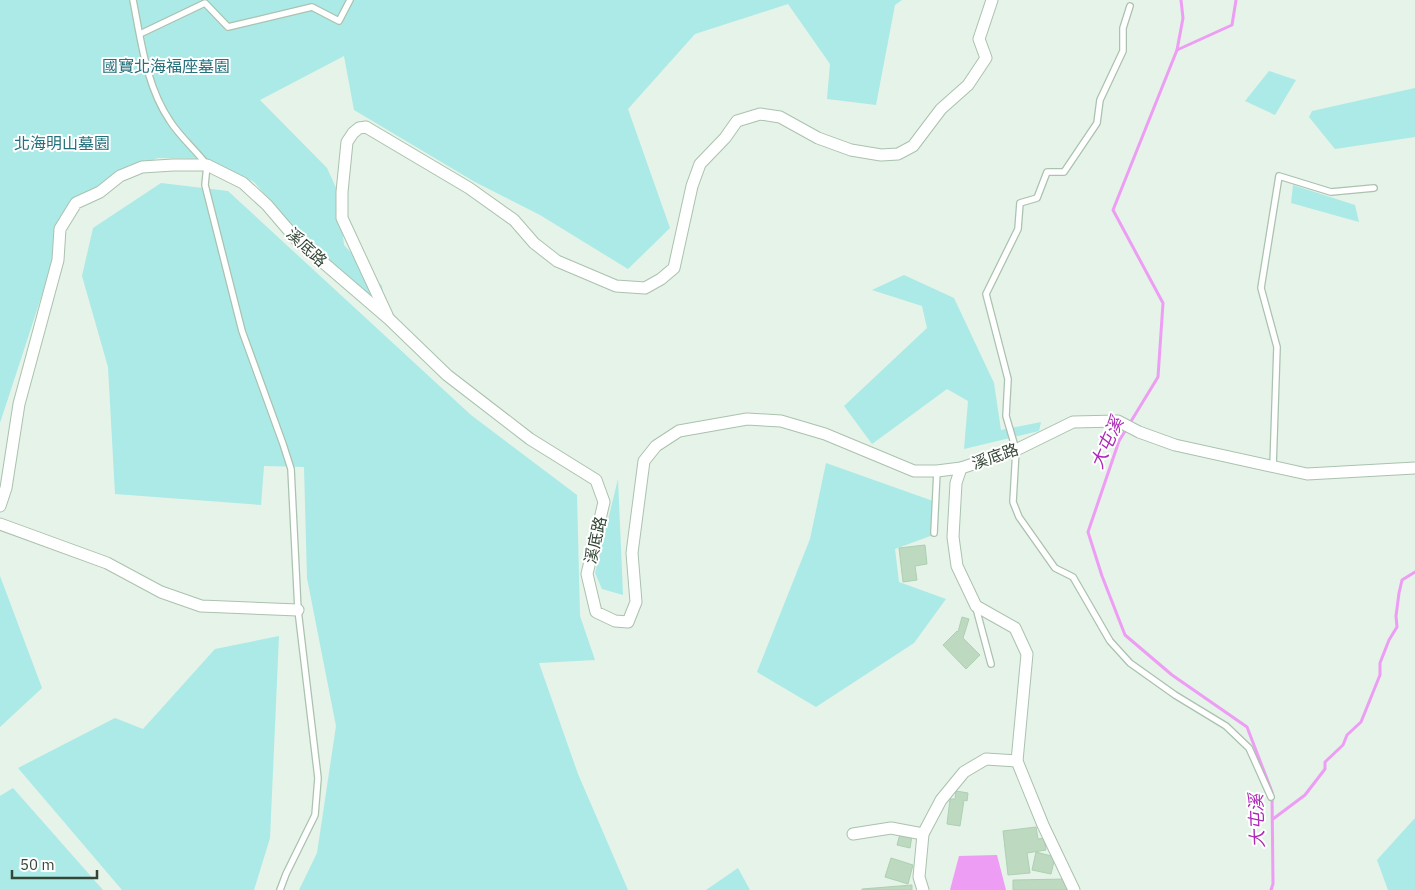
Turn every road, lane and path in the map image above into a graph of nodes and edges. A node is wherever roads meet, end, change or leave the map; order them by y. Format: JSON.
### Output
{"nodes":[{"id":1,"x":133,"y":0,"type":"edge"},
{"id":2,"x":350,"y":0,"type":"edge"},
{"id":3,"x":992,"y":0,"type":"edge"},
{"id":4,"x":1130,"y":6,"type":"dead end"},
{"id":5,"x":140,"y":34,"type":"junction"},
{"id":6,"x":207,"y":165,"type":"junction"},
{"id":7,"x":1374,"y":188,"type":"dead end"},
{"id":8,"x":389,"y":319,"type":"junction"},
{"id":9,"x":1016,"y":450,"type":"junction"},
{"id":10,"x":961,"y":468,"type":"junction"},
{"id":11,"x":1273,"y":468,"type":"junction"},
{"id":12,"x":1415,"y":468,"type":"edge"},
{"id":13,"x":937,"y":471,"type":"junction"},
{"id":14,"x":0,"y":506,"type":"edge"},
{"id":15,"x":0,"y":524,"type":"edge"},
{"id":16,"x":934,"y":533,"type":"dead end"},
{"id":17,"x":976,"y":606,"type":"junction"},
{"id":18,"x":298,"y":610,"type":"junction"},
{"id":19,"x":991,"y":664,"type":"dead end"},
{"id":20,"x":1016,"y":762,"type":"junction"},
{"id":21,"x":1271,"y":798,"type":"dead end"},
{"id":22,"x":853,"y":834,"type":"dead end"},
{"id":23,"x":923,"y":834,"type":"junction"},
{"id":24,"x":280,"y":890,"type":"edge"},
{"id":25,"x":923,"y":890,"type":"edge"},
{"id":26,"x":1074,"y":890,"type":"edge"}],
"edges":[{"from":1,"to":5,"type":"lane"},
{"from":2,"to":5,"type":"lane"},
{"from":3,"to":8,"type":"street"},
{"from":4,"to":9,"type":"lane"},
{"from":5,"to":6,"type":"lane"},
{"from":6,"to":8,"type":"street","name":"溪底路"},
{"from":6,"to":14,"type":"street","name":"溪底路"},
{"from":6,"to":18,"type":"lane"},
{"from":7,"to":11,"type":"lane"},
{"from":8,"to":13,"type":"street","name":"溪底路"},
{"from":9,"to":10,"type":"street","name":"溪底路"},
{"from":9,"to":11,"type":"street","name":"溪底路"},
{"from":9,"to":21,"type":"lane"},
{"from":10,"to":13,"type":"street","name":"溪底路"},
{"from":10,"to":17,"type":"street"},
{"from":11,"to":12,"type":"street","name":"溪底路"},
{"from":13,"to":16,"type":"lane"},
{"from":15,"to":18,"type":"street"},
{"from":17,"to":19,"type":"lane"},
{"from":17,"to":20,"type":"street"},
{"from":18,"to":24,"type":"lane"},
{"from":20,"to":23,"type":"street"},
{"from":20,"to":26,"type":"street"},
{"from":22,"to":23,"type":"street"},
{"from":23,"to":25,"type":"street"}]}
